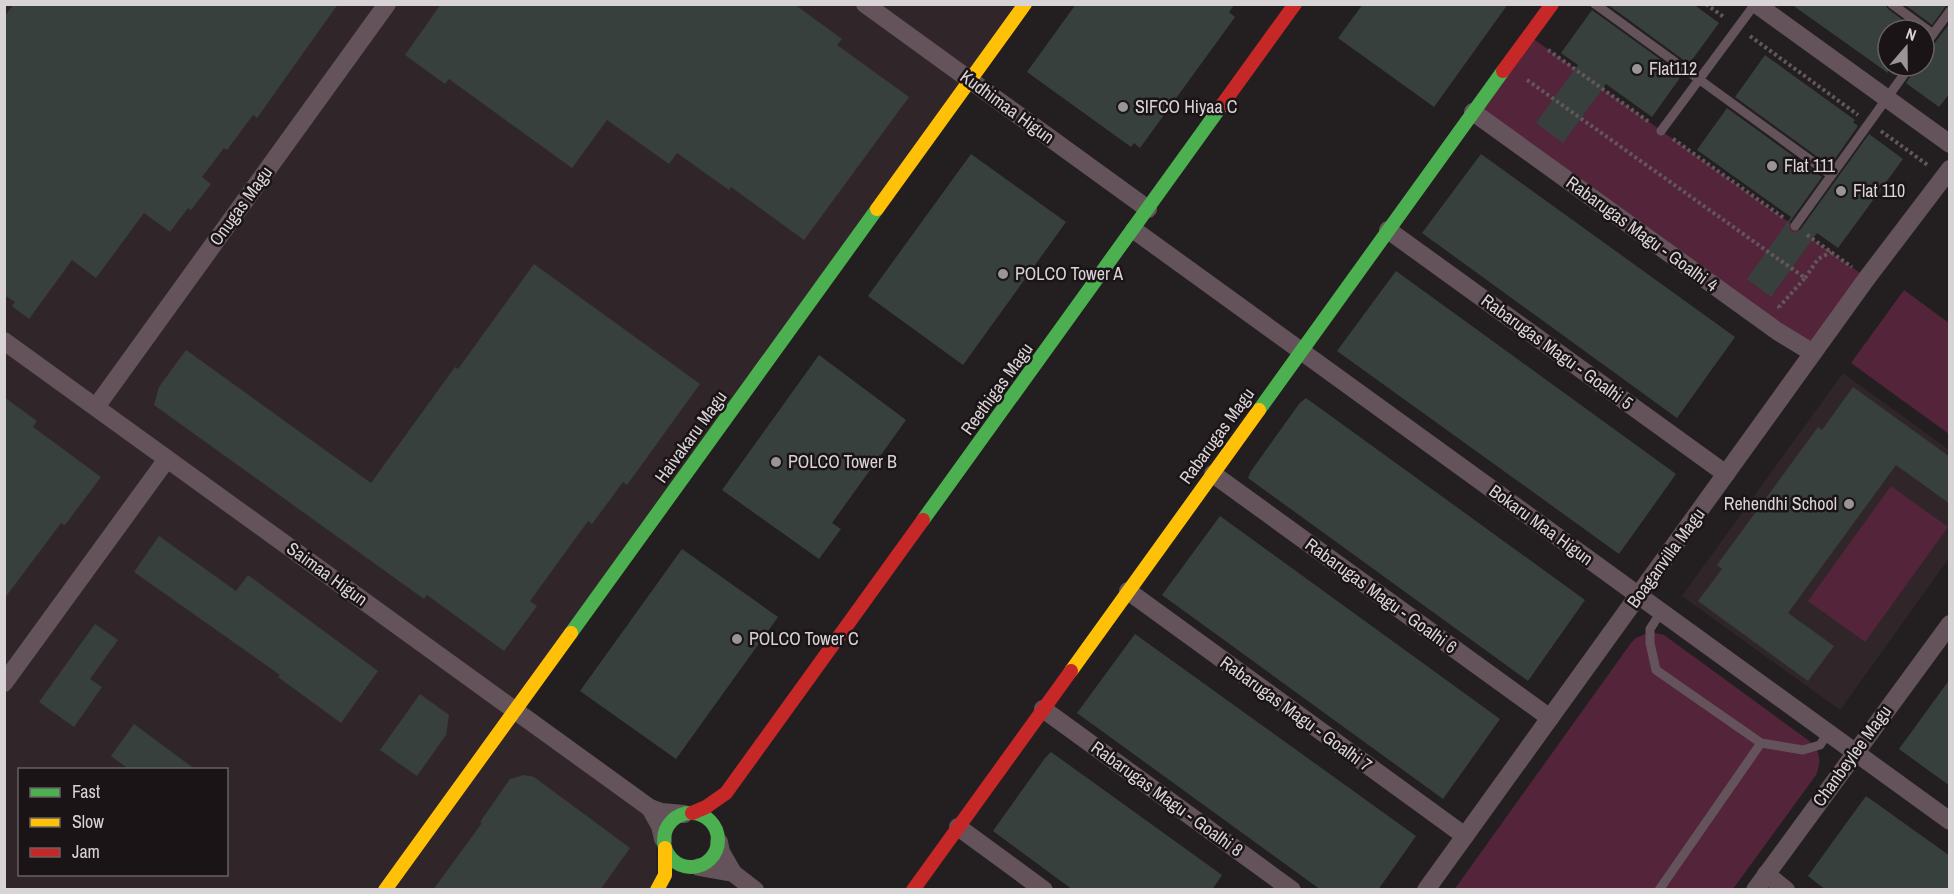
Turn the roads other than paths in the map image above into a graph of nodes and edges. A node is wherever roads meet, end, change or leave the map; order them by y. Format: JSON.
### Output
{"nodes":[{"id":1,"x":387,"y":4,"type":"edge"},
{"id":2,"x":865,"y":4,"type":"edge"},
{"id":3,"x":1025,"y":4,"type":"edge"},
{"id":4,"x":1295,"y":4,"type":"edge"},
{"id":5,"x":1552,"y":4,"type":"edge"},
{"id":6,"x":1595,"y":4,"type":"edge"},
{"id":7,"x":1755,"y":4,"type":"edge"},
{"id":8,"x":1892,"y":4,"type":"edge"},
{"id":9,"x":1950,"y":11,"type":"edge"},
{"id":10,"x":1911,"y":18,"type":"edge"},
{"id":11,"x":1936,"y":30,"type":"edge"},
{"id":12,"x":1902,"y":78,"type":"edge"},
{"id":13,"x":970,"y":80,"type":"junction"},
{"id":14,"x":1699,"y":80,"type":"junction"},
{"id":15,"x":1887,"y":99,"type":"junction"},
{"id":16,"x":1473,"y":112,"type":"junction"},
{"id":17,"x":1661,"y":131,"type":"road end"},
{"id":18,"x":1950,"y":144,"type":"edge"},
{"id":19,"x":1947,"y":173,"type":"edge"},
{"id":20,"x":1831,"y":176,"type":"junction"},
{"id":21,"x":1148,"y":209,"type":"junction"},
{"id":22,"x":1795,"y":226,"type":"road end"},
{"id":23,"x":1134,"y":230,"type":"junction"},
{"id":24,"x":1388,"y":230,"type":"junction"},
{"id":25,"x":4,"y":341,"type":"edge"},
{"id":26,"x":1301,"y":351,"type":"junction"},
{"id":27,"x":1813,"y":353,"type":"junction"},
{"id":28,"x":96,"y":407,"type":"junction"},
{"id":29,"x":167,"y":459,"type":"junction"},
{"id":30,"x":1213,"y":474,"type":"junction"},
{"id":31,"x":1726,"y":474,"type":"junction"},
{"id":32,"x":1128,"y":591,"type":"junction"},
{"id":33,"x":1638,"y":596,"type":"junction"},
{"id":34,"x":1661,"y":612,"type":"junction"},
{"id":35,"x":1948,"y":631,"type":"edge"},
{"id":36,"x":4,"y":683,"type":"edge"},
{"id":37,"x":1043,"y":709,"type":"junction"},
{"id":38,"x":515,"y":710,"type":"junction"},
{"id":39,"x":1550,"y":718,"type":"junction"},
{"id":40,"x":1828,"y":733,"type":"junction"},
{"id":41,"x":1761,"y":742,"type":"junction"},
{"id":42,"x":1854,"y":752,"type":"junction"},
{"id":43,"x":726,"y":793,"type":"junction"},
{"id":44,"x":650,"y":808,"type":"junction"},
{"id":45,"x":688,"y":813,"type":"junction"},
{"id":46,"x":1950,"y":820,"type":"edge"},
{"id":47,"x":958,"y":827,"type":"junction"},
{"id":48,"x":1465,"y":836,"type":"junction"},
{"id":49,"x":718,"y":837,"type":"junction"},
{"id":50,"x":664,"y":844,"type":"junction"},
{"id":51,"x":699,"y":867,"type":"junction"},
{"id":52,"x":733,"y":873,"type":"junction"},
{"id":53,"x":1766,"y":874,"type":"junction"},
{"id":54,"x":385,"y":890,"type":"edge"},
{"id":55,"x":657,"y":890,"type":"edge"},
{"id":56,"x":755,"y":890,"type":"edge"},
{"id":57,"x":913,"y":890,"type":"edge"},
{"id":58,"x":1044,"y":890,"type":"edge"},
{"id":59,"x":1292,"y":890,"type":"edge"},
{"id":60,"x":1426,"y":890,"type":"edge"},
{"id":61,"x":1659,"y":890,"type":"edge"},
{"id":62,"x":1755,"y":890,"type":"edge"},
{"id":63,"x":1786,"y":890,"type":"edge"}],
"edges":[{"from":1,"to":28,"type":"street","name":"Onugas Magu"},
{"from":2,"to":13,"type":"street","name":"Kudhimaa Higun"},
{"from":3,"to":13,"type":"street","name":"Haivakaru Magu"},
{"from":4,"to":21,"type":"street","name":"Reethigas Magu"},
{"from":5,"to":16,"type":"street","name":"Rabarugas Magu"},
{"from":6,"to":14,"type":"lane"},
{"from":7,"to":14,"type":"lane"},
{"from":7,"to":15,"type":"street"},
{"from":8,"to":10,"type":"lane"},
{"from":9,"to":11,"type":"lane"},
{"from":12,"to":15,"type":"lane"},
{"from":13,"to":21,"type":"street","name":"Kudhimaa Higun"},
{"from":13,"to":38,"type":"street","name":"Haivakaru Magu"},
{"from":14,"to":17,"type":"lane"},
{"from":14,"to":20,"type":"lane"},
{"from":15,"to":18,"type":"street"},
{"from":15,"to":20,"type":"lane"},
{"from":16,"to":24,"type":"street","name":"Rabarugas Magu"},
{"from":16,"to":27,"type":"street","name":"Rabarugas Magu - Goalhi 4"},
{"from":19,"to":27,"type":"street","name":"Boaganvilla Magu"},
{"from":20,"to":22,"type":"lane"},
{"from":21,"to":23,"type":"street","name":"Reethigas Magu"},
{"from":23,"to":26,"type":"street","name":"Bokaru Maa Higun"},
{"from":23,"to":43,"type":"street","name":"Reethigas Magu"},
{"from":24,"to":26,"type":"street","name":"Rabarugas Magu"},
{"from":24,"to":31,"type":"street","name":"Rabarugas Magu - Goalhi 5"},
{"from":25,"to":28,"type":"street","name":"Saimaa Higun"},
{"from":26,"to":30,"type":"street","name":"Rabarugas Magu"},
{"from":26,"to":33,"type":"street","name":"Bokaru Maa Higun"},
{"from":27,"to":31,"type":"street","name":"Boaganvilla Magu"},
{"from":28,"to":29,"type":"street","name":"Saimaa Higun"},
{"from":29,"to":36,"type":"street"},
{"from":29,"to":38,"type":"street","name":"Saimaa Higun"},
{"from":30,"to":32,"type":"street","name":"Rabarugas Magu"},
{"from":30,"to":39,"type":"street","name":"Rabarugas Magu - Goalhi 6"},
{"from":31,"to":33,"type":"street","name":"Boaganvilla Magu"},
{"from":32,"to":37,"type":"street","name":"Rabarugas Magu"},
{"from":32,"to":48,"type":"street","name":"Rabarugas Magu - Goalhi 7"},
{"from":33,"to":34,"type":"street","name":"Bokaru Maa Higun"},
{"from":33,"to":39,"type":"street","name":"Boaganvilla Magu"},
{"from":34,"to":40,"type":"street","name":"Bokaru Maa Higun"},
{"from":34,"to":41,"type":"lane"},
{"from":35,"to":42,"type":"street","name":"Chanbeylee Magu"},
{"from":37,"to":47,"type":"street","name":"Rabarugas Magu"},
{"from":37,"to":59,"type":"street","name":"Rabarugas Magu - Goalhi 8"},
{"from":38,"to":44,"type":"street","name":"Saimaa Higun"},
{"from":38,"to":54,"type":"street","name":"Haivakaru Magu"},
{"from":39,"to":48,"type":"street","name":"Boaganvilla Magu"},
{"from":40,"to":41,"type":"lane"},
{"from":40,"to":42,"type":"street","name":"Bokaru Maa Higun"},
{"from":41,"to":61,"type":"lane"},
{"from":42,"to":46,"type":"street","name":"Bokaru Maa Higun"},
{"from":42,"to":53,"type":"street","name":"Chanbeylee Magu"},
{"from":43,"to":45,"type":"street","name":"Reethigas Magu"},
{"from":43,"to":49,"type":"street","name":"Reethigas Magu"},
{"from":44,"to":45,"type":"street","name":"Saimaa Higun"},
{"from":44,"to":50,"type":"street","name":"Saimaa Higun"},
{"from":45,"to":49,"type":"street"},
{"from":45,"to":50,"type":"street"},
{"from":47,"to":57,"type":"street","name":"Rabarugas Magu"},
{"from":47,"to":58,"type":"street"},
{"from":48,"to":60,"type":"street","name":"Boaganvilla Magu"},
{"from":49,"to":51,"type":"street"},
{"from":49,"to":52,"type":"street"},
{"from":50,"to":51,"type":"street"},
{"from":50,"to":55,"type":"street"},
{"from":51,"to":52,"type":"street"},
{"from":52,"to":56,"type":"street"},
{"from":53,"to":62,"type":"street","name":"Chanbeylee Magu"},
{"from":53,"to":63,"type":"street"}]}
